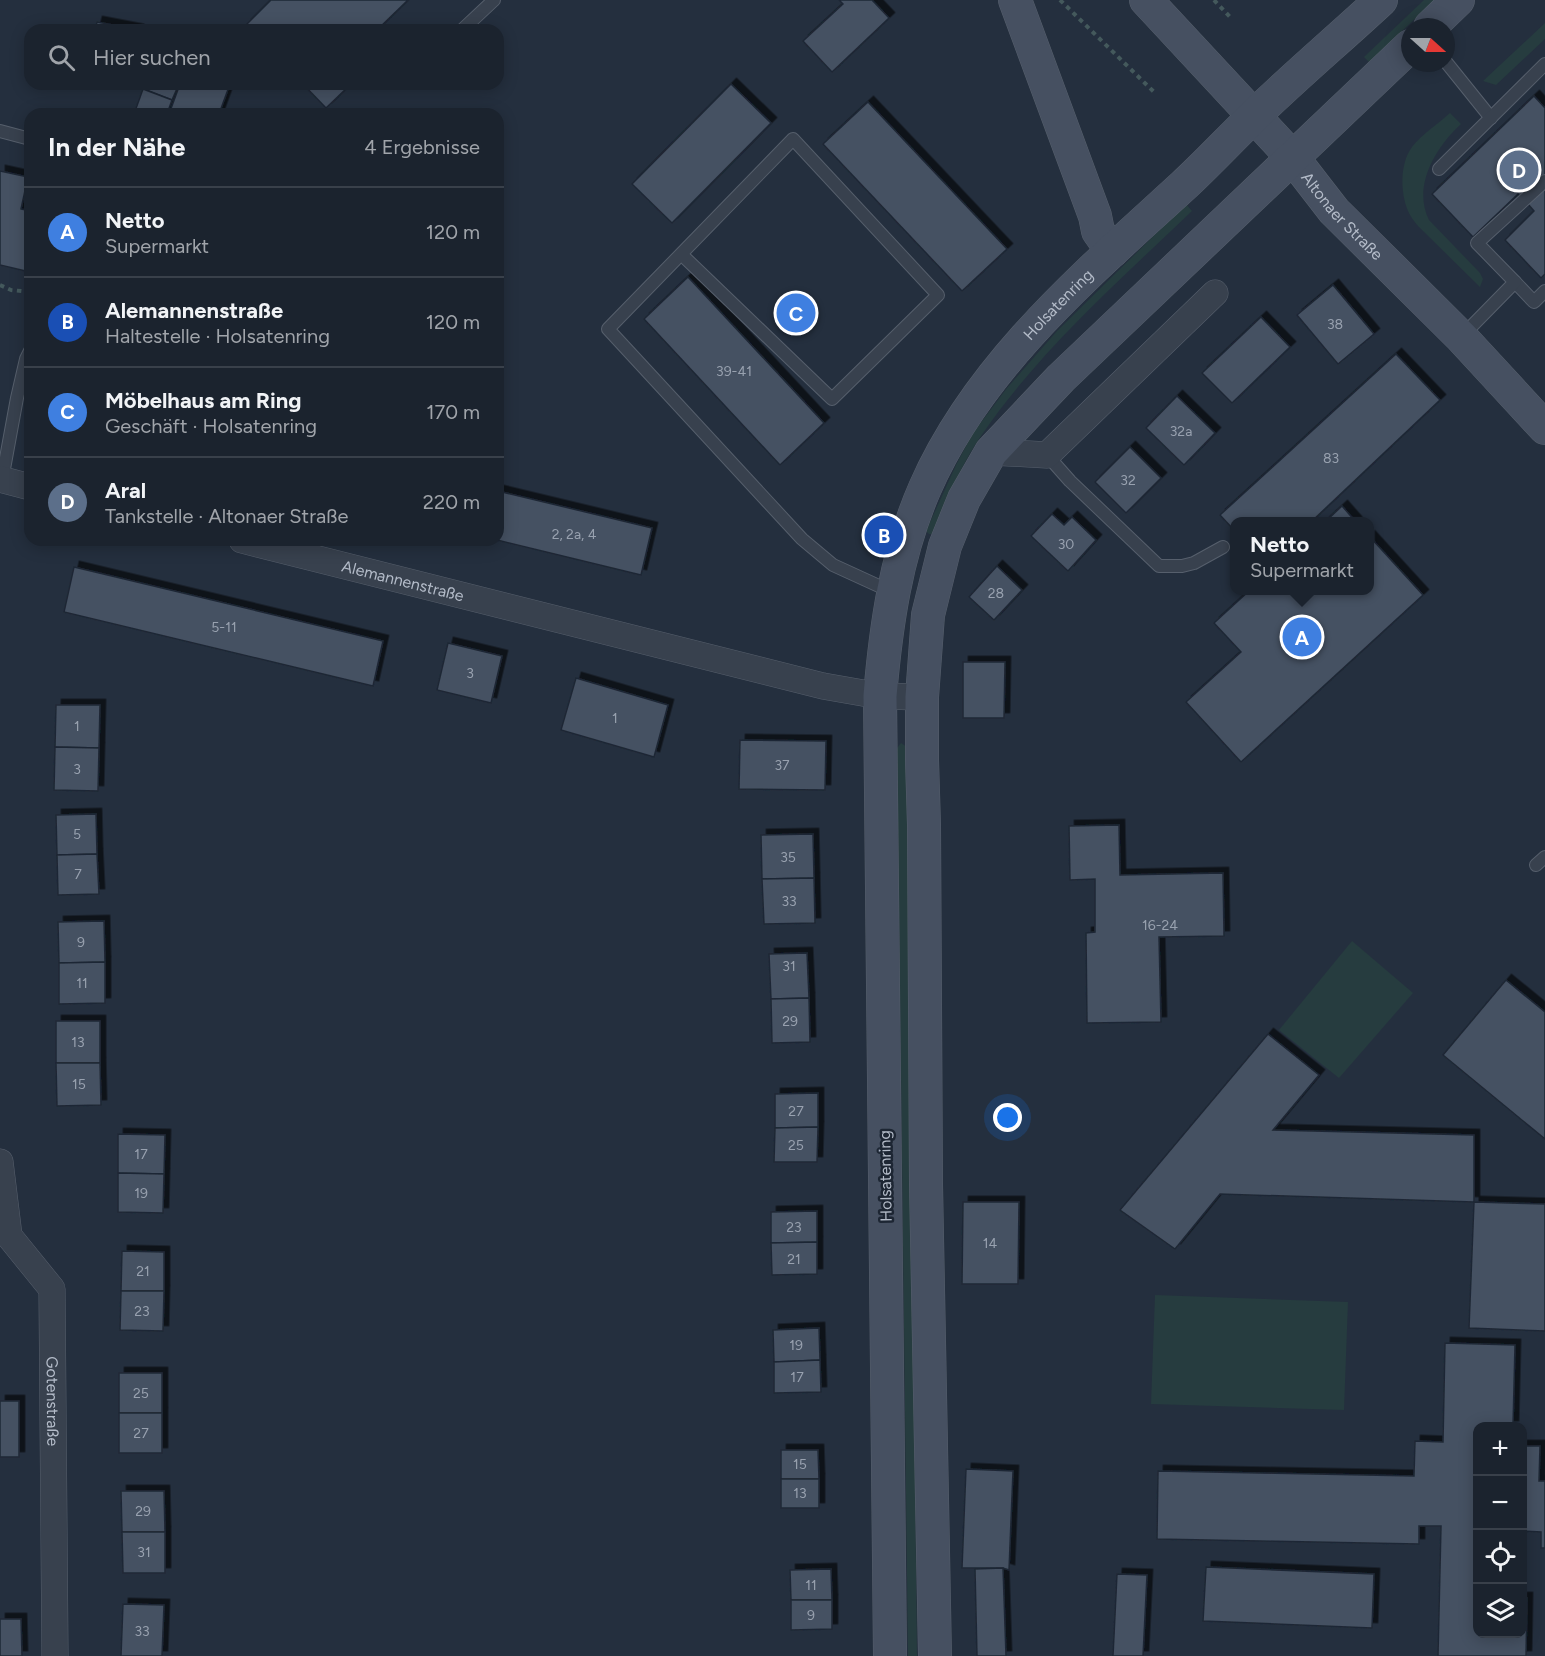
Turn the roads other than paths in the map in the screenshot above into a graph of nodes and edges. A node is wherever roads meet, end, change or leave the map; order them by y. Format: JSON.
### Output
{"nodes":[{"id":1,"x":494,"y":0,"type":"edge"},
{"id":2,"x":1016,"y":0,"type":"edge"},
{"id":3,"x":1146,"y":0,"type":"edge"},
{"id":4,"x":1381,"y":0,"type":"edge"},
{"id":5,"x":1458,"y":0,"type":"edge"},
{"id":6,"x":1439,"y":18,"type":"edge"},
{"id":7,"x":468,"y":24,"type":"edge"},
{"id":8,"x":1401,"y":55,"type":"edge"},
{"id":9,"x":1545,"y":64,"type":"edge"},
{"id":10,"x":1454,"y":72,"type":"edge"},
{"id":11,"x":1535,"y":73,"type":"junction"},
{"id":12,"x":1545,"y":84,"type":"edge"},
{"id":13,"x":1253,"y":117,"type":"junction"},
{"id":14,"x":1491,"y":118,"type":"junction"},
{"id":15,"x":0,"y":131,"type":"edge"},
{"id":16,"x":24,"y":138,"type":"edge"},
{"id":17,"x":1293,"y":158,"type":"junction"},
{"id":18,"x":1439,"y":169,"type":"dead end"},
{"id":19,"x":1545,"y":180,"type":"edge"},
{"id":20,"x":1112,"y":251,"type":"junction"},
{"id":21,"x":681,"y":254,"type":"junction"},
{"id":22,"x":1515,"y":282,"type":"junction"},
{"id":23,"x":1545,"y":291,"type":"edge"},
{"id":24,"x":1215,"y":293,"type":"dead end"},
{"id":25,"x":1461,"y":337,"type":"junction"},
{"id":26,"x":24,"y":367,"type":"edge"},
{"id":27,"x":1545,"y":428,"type":"edge"},
{"id":28,"x":991,"y":452,"type":"junction"},
{"id":29,"x":1047,"y":455,"type":"junction"},
{"id":30,"x":1,"y":485,"type":"edge"},
{"id":31,"x":24,"y":487,"type":"edge"},
{"id":32,"x":266,"y":546,"type":"edge"},
{"id":33,"x":1222,"y":547,"type":"dead end"},
{"id":34,"x":893,"y":593,"type":"junction"},
{"id":35,"x":880,"y":696,"type":"junction"},
{"id":36,"x":922,"y":697,"type":"junction"},
{"id":37,"x":0,"y":1162,"type":"edge"},
{"id":38,"x":5,"y":1236,"type":"edge"},
{"id":39,"x":55,"y":1656,"type":"edge"},
{"id":40,"x":890,"y":1656,"type":"edge"},
{"id":41,"x":935,"y":1656,"type":"edge"}],
"edges":[{"from":1,"to":7,"type":"lane"},
{"from":2,"to":20,"type":"main road"},
{"from":3,"to":13,"type":"main road","name":"Altonaer Straße"},
{"from":4,"to":13,"type":"main road","name":"Holsatenring"},
{"from":5,"to":6,"type":"main road"},
{"from":8,"to":17,"type":"main road"},
{"from":9,"to":11,"type":"lane"},
{"from":10,"to":14,"type":"lane"},
{"from":11,"to":12,"type":"lane"},
{"from":11,"to":14,"type":"lane"},
{"from":13,"to":17,"type":"main road","name":"Altonaer Straße"},
{"from":13,"to":20,"type":"main road","name":"Holsatenring"},
{"from":14,"to":18,"type":"lane"},
{"from":15,"to":16,"type":"lane"},
{"from":17,"to":25,"type":"main road","name":"Altonaer Straße"},
{"from":17,"to":28,"type":"main road"},
{"from":19,"to":22,"type":"lane"},
{"from":20,"to":34,"type":"main road","name":"Holsatenring"},
{"from":21,"to":21,"type":"lane"},
{"from":21,"to":34,"type":"lane"},
{"from":22,"to":23,"type":"lane"},
{"from":22,"to":25,"type":"lane"},
{"from":24,"to":29,"type":"street"},
{"from":25,"to":27,"type":"main road","name":"Altonaer Straße"},
{"from":26,"to":30,"type":"lane"},
{"from":28,"to":29,"type":"street"},
{"from":28,"to":36,"type":"main road"},
{"from":29,"to":33,"type":"lane"},
{"from":30,"to":31,"type":"street"},
{"from":32,"to":35,"type":"street","name":"Alemannenstraße"},
{"from":34,"to":35,"type":"main road","name":"Holsatenring"},
{"from":35,"to":36,"type":"street"},
{"from":35,"to":40,"type":"main road","name":"Holsatenring"},
{"from":36,"to":41,"type":"main road"},
{"from":37,"to":38,"type":"street","name":"Gotenstraße"},
{"from":38,"to":39,"type":"street","name":"Gotenstraße"}]}
